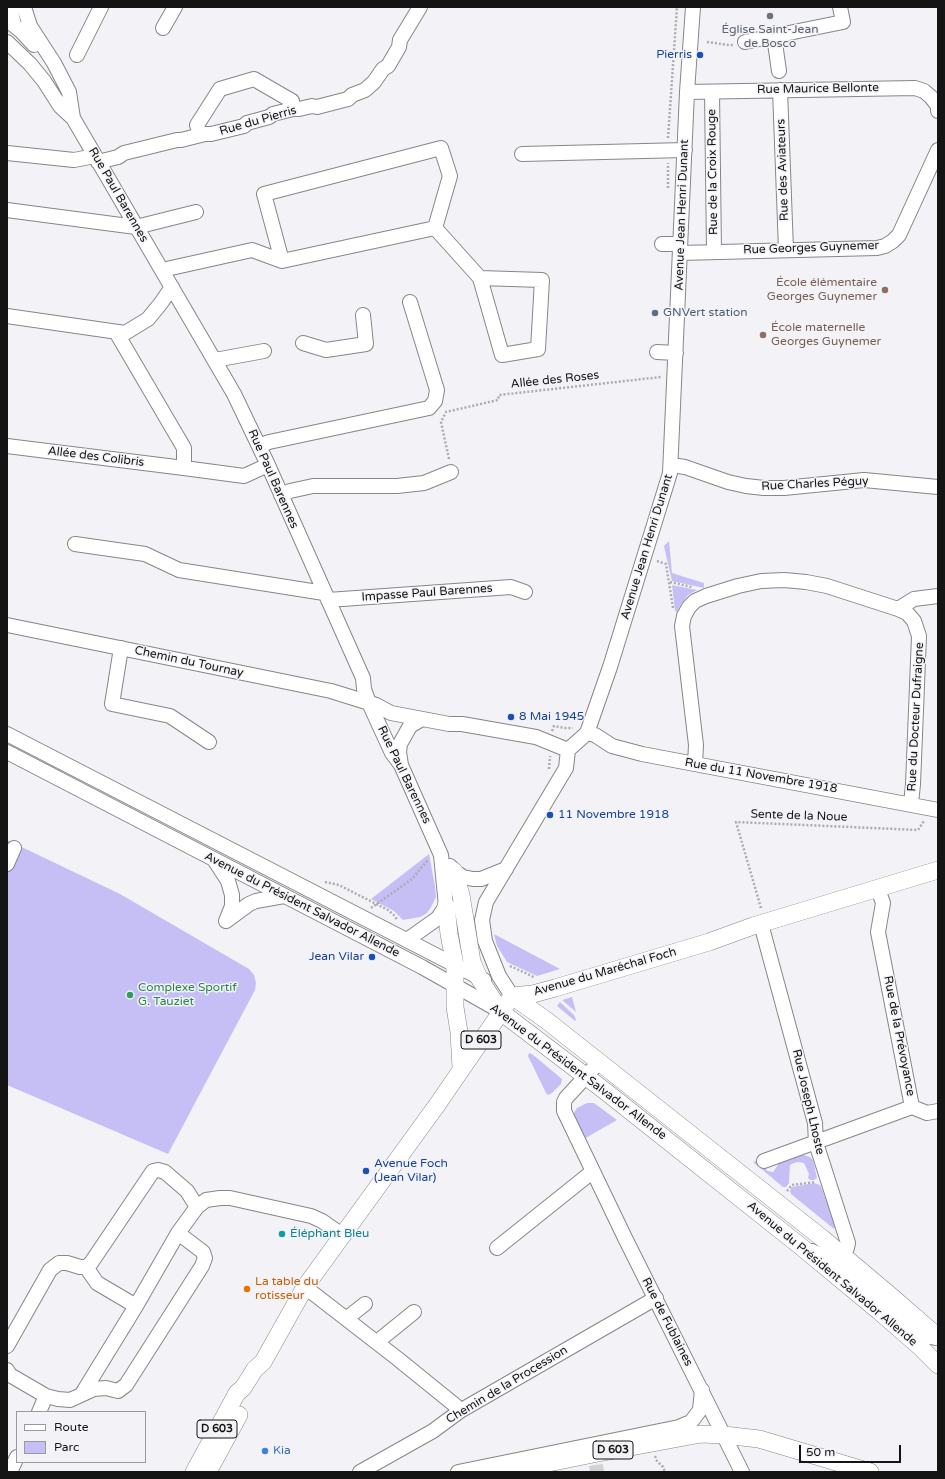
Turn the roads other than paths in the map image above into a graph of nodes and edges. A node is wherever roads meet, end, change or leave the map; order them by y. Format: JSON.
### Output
{"nodes":[{"id":1,"x":10,"y":7,"type":"edge"},
{"id":2,"x":101,"y":7,"type":"edge"},
{"id":3,"x":175,"y":7,"type":"edge"},
{"id":4,"x":420,"y":7,"type":"edge"},
{"id":5,"x":693,"y":7,"type":"edge"},
{"id":6,"x":840,"y":7,"type":"edge"},
{"id":7,"x":25,"y":10,"type":"edge"},
{"id":8,"x":9,"y":27,"type":"edge"},
{"id":9,"x":164,"y":28,"type":"dead end"},
{"id":10,"x":774,"y":36,"type":"junction"},
{"id":11,"x":7,"y":42,"type":"edge"},
{"id":12,"x":745,"y":42,"type":"dead end"},
{"id":13,"x":77,"y":55,"type":"dead end"},
{"id":14,"x":779,"y":71,"type":"dead end"},
{"id":15,"x":780,"y":90,"type":"junction"},
{"id":16,"x":687,"y":92,"type":"junction"},
{"id":17,"x":712,"y":92,"type":"junction"},
{"id":18,"x":71,"y":102,"type":"junction"},
{"id":19,"x":293,"y":109,"type":"junction"},
{"id":20,"x":938,"y":111,"type":"edge"},
{"id":21,"x":73,"y":118,"type":"junction"},
{"id":22,"x":200,"y":135,"type":"junction"},
{"id":23,"x":685,"y":150,"type":"junction"},
{"id":24,"x":7,"y":153,"type":"edge"},
{"id":25,"x":522,"y":154,"type":"dead end"},
{"id":26,"x":937,"y":154,"type":"edge"},
{"id":27,"x":97,"y":159,"type":"junction"},
{"id":28,"x":7,"y":210,"type":"edge"},
{"id":29,"x":196,"y":212,"type":"dead end"},
{"id":30,"x":136,"y":227,"type":"junction"},
{"id":31,"x":435,"y":228,"type":"junction"},
{"id":32,"x":662,"y":244,"type":"dead end"},
{"id":33,"x":680,"y":249,"type":"junction"},
{"id":34,"x":786,"y":250,"type":"junction"},
{"id":35,"x":714,"y":252,"type":"junction"},
{"id":36,"x":282,"y":261,"type":"junction"},
{"id":37,"x":162,"y":270,"type":"junction"},
{"id":38,"x":480,"y":278,"type":"junction"},
{"id":39,"x":172,"y":287,"type":"junction"},
{"id":40,"x":410,"y":302,"type":"dead end"},
{"id":41,"x":363,"y":315,"type":"dead end"},
{"id":42,"x":7,"y":316,"type":"edge"},
{"id":43,"x":116,"y":332,"type":"junction"},
{"id":44,"x":303,"y":343,"type":"dead end"},
{"id":45,"x":264,"y":351,"type":"dead end"},
{"id":46,"x":657,"y":352,"type":"dead end"},
{"id":47,"x":676,"y":352,"type":"junction"},
{"id":48,"x":215,"y":360,"type":"junction"},
{"id":49,"x":7,"y":446,"type":"edge"},
{"id":50,"x":259,"y":446,"type":"junction"},
{"id":51,"x":268,"y":465,"type":"junction"},
{"id":52,"x":671,"y":465,"type":"junction"},
{"id":53,"x":184,"y":468,"type":"junction"},
{"id":54,"x":451,"y":472,"type":"road end"},
{"id":55,"x":938,"y":487,"type":"edge"},
{"id":56,"x":281,"y":495,"type":"junction"},
{"id":57,"x":74,"y":544,"type":"dead end"},
{"id":58,"x":525,"y":592,"type":"dead end"},
{"id":59,"x":326,"y":596,"type":"junction"},
{"id":60,"x":938,"y":596,"type":"edge"},
{"id":61,"x":898,"y":610,"type":"junction"},
{"id":62,"x":7,"y":625,"type":"edge"},
{"id":63,"x":121,"y":648,"type":"junction"},
{"id":64,"x":363,"y":678,"type":"junction"},
{"id":65,"x":370,"y":703,"type":"junction"},
{"id":66,"x":422,"y":719,"type":"junction"},
{"id":67,"x":462,"y":724,"type":"junction"},
{"id":68,"x":587,"y":733,"type":"junction"},
{"id":69,"x":7,"y":734,"type":"edge"},
{"id":70,"x":209,"y":742,"type":"dead end"},
{"id":71,"x":568,"y":750,"type":"junction"},
{"id":72,"x":7,"y":752,"type":"edge"},
{"id":73,"x":695,"y":764,"type":"junction"},
{"id":74,"x":401,"y":765,"type":"junction"},
{"id":75,"x":911,"y":804,"type":"junction"},
{"id":76,"x":938,"y":810,"type":"edge"},
{"id":77,"x":14,"y":848,"type":"dead end"},
{"id":78,"x":437,"y":855,"type":"junction"},
{"id":79,"x":214,"y":860,"type":"junction"},
{"id":80,"x":7,"y":864,"type":"edge"},
{"id":81,"x":506,"y":869,"type":"junction"},
{"id":82,"x":938,"y":870,"type":"edge"},
{"id":83,"x":454,"y":871,"type":"junction"},
{"id":84,"x":878,"y":889,"type":"junction"},
{"id":85,"x":284,"y":896,"type":"junction"},
{"id":86,"x":446,"y":906,"type":"junction"},
{"id":87,"x":762,"y":917,"type":"junction"},
{"id":88,"x":406,"y":940,"type":"junction"},
{"id":89,"x":455,"y":965,"type":"junction"},
{"id":90,"x":479,"y":978,"type":"junction"},
{"id":91,"x":455,"y":985,"type":"junction"},
{"id":92,"x":512,"y":996,"type":"junction"},
{"id":93,"x":501,"y":1012,"type":"junction"},
{"id":94,"x":461,"y":1068,"type":"junction"},
{"id":95,"x":593,"y":1069,"type":"junction"},
{"id":96,"x":912,"y":1107,"type":"junction"},
{"id":97,"x":938,"y":1111,"type":"edge"},
{"id":98,"x":816,"y":1143,"type":"junction"},
{"id":99,"x":764,"y":1162,"type":"dead end"},
{"id":100,"x":592,"y":1172,"type":"junction"},
{"id":101,"x":201,"y":1203,"type":"junction"},
{"id":102,"x":178,"y":1233,"type":"junction"},
{"id":103,"x":342,"y":1235,"type":"junction"},
{"id":104,"x":799,"y":1245,"type":"junction"},
{"id":105,"x":497,"y":1248,"type":"dead end"},
{"id":106,"x":842,"y":1255,"type":"junction"},
{"id":107,"x":86,"y":1267,"type":"junction"},
{"id":108,"x":305,"y":1287,"type":"junction"},
{"id":109,"x":656,"y":1298,"type":"junction"},
{"id":110,"x":365,"y":1304,"type":"dead end"},
{"id":111,"x":136,"y":1306,"type":"junction"},
{"id":112,"x":414,"y":1312,"type":"dead end"},
{"id":113,"x":904,"y":1313,"type":"junction"},
{"id":114,"x":347,"y":1318,"type":"junction"},
{"id":115,"x":938,"y":1338,"type":"edge"},
{"id":116,"x":377,"y":1342,"type":"junction"},
{"id":117,"x":7,"y":1346,"type":"edge"},
{"id":118,"x":919,"y":1346,"type":"junction"},
{"id":119,"x":263,"y":1362,"type":"junction"},
{"id":120,"x":938,"y":1365,"type":"edge"},
{"id":121,"x":7,"y":1370,"type":"edge"},
{"id":122,"x":938,"y":1374,"type":"edge"},
{"id":123,"x":702,"y":1390,"type":"junction"},
{"id":124,"x":82,"y":1394,"type":"junction"},
{"id":125,"x":46,"y":1396,"type":"junction"},
{"id":126,"x":39,"y":1411,"type":"edge"},
{"id":127,"x":460,"y":1411,"type":"junction"},
{"id":128,"x":724,"y":1435,"type":"junction"},
{"id":129,"x":16,"y":1459,"type":"edge"},
{"id":130,"x":10,"y":1472,"type":"edge"},
{"id":131,"x":194,"y":1472,"type":"edge"},
{"id":132,"x":208,"y":1472,"type":"edge"},
{"id":133,"x":360,"y":1472,"type":"edge"},
{"id":134,"x":458,"y":1472,"type":"edge"},
{"id":135,"x":504,"y":1472,"type":"edge"},
{"id":136,"x":742,"y":1472,"type":"edge"},
{"id":137,"x":870,"y":1472,"type":"edge"}],
"edges":[{"from":1,"to":8,"type":"street"},
{"from":2,"to":13,"type":"street"},
{"from":3,"to":9,"type":"street"},
{"from":4,"to":19,"type":"street","name":"Rue du Pierris"},
{"from":5,"to":16,"type":"street","name":"Avenue Jean Henri Dunant"},
{"from":6,"to":10,"type":"street"},
{"from":7,"to":8,"type":"street"},
{"from":7,"to":18,"type":"street","name":"Rue Paul Barennes"},
{"from":8,"to":18,"type":"street","name":"Rue Paul Barennes"},
{"from":10,"to":12,"type":"street"},
{"from":10,"to":14,"type":"street"},
{"from":11,"to":21,"type":"street","name":"Rue Paul Barennes"},
{"from":15,"to":17,"type":"street","name":"Rue Maurice Bellonte"},
{"from":15,"to":20,"type":"street","name":"Rue Maurice Bellonte"},
{"from":15,"to":34,"type":"street","name":"Rue des Aviateurs"},
{"from":16,"to":17,"type":"street","name":"Rue Maurice Bellonte"},
{"from":16,"to":23,"type":"street","name":"Avenue Jean Henri Dunant"},
{"from":17,"to":35,"type":"street","name":"Rue de la Croix Rouge"},
{"from":18,"to":21,"type":"street","name":"Rue Paul Barennes"},
{"from":19,"to":22,"type":"street","name":"Rue du Pierris"},
{"from":19,"to":22,"type":"street"},
{"from":21,"to":27,"type":"street","name":"Rue Paul Barennes"},
{"from":22,"to":27,"type":"street","name":"Rue du Pierris"},
{"from":23,"to":25,"type":"street"},
{"from":23,"to":33,"type":"street","name":"Avenue Jean Henri Dunant"},
{"from":24,"to":27,"type":"street","name":"Rue du Pierris"},
{"from":26,"to":34,"type":"street","name":"Rue Georges Guynemer"},
{"from":27,"to":30,"type":"street","name":"Rue Paul Barennes"},
{"from":28,"to":30,"type":"street"},
{"from":29,"to":30,"type":"street"},
{"from":30,"to":37,"type":"street","name":"Rue Paul Barennes"},
{"from":31,"to":36,"type":"street"},
{"from":31,"to":36,"type":"street"},
{"from":31,"to":38,"type":"street"},
{"from":32,"to":33,"type":"street","name":"Rue Georges Guynemer"},
{"from":33,"to":35,"type":"street","name":"Rue Georges Guynemer"},
{"from":33,"to":47,"type":"street","name":"Avenue Jean Henri Dunant"},
{"from":34,"to":35,"type":"street","name":"Rue Georges Guynemer"},
{"from":36,"to":37,"type":"street"},
{"from":37,"to":39,"type":"street","name":"Rue Paul Barennes"},
{"from":38,"to":38,"type":"street"},
{"from":39,"to":43,"type":"street"},
{"from":39,"to":48,"type":"street","name":"Rue Paul Barennes"},
{"from":40,"to":50,"type":"street"},
{"from":41,"to":44,"type":"street"},
{"from":42,"to":43,"type":"street"},
{"from":43,"to":53,"type":"street"},
{"from":45,"to":48,"type":"street"},
{"from":46,"to":47,"type":"street"},
{"from":47,"to":52,"type":"street","name":"Avenue Jean Henri Dunant"},
{"from":48,"to":50,"type":"street","name":"Rue Paul Barennes"},
{"from":49,"to":53,"type":"street","name":"Allée des Colibris"},
{"from":50,"to":51,"type":"street","name":"Rue Paul Barennes"},
{"from":51,"to":53,"type":"street","name":"Allée des Colibris"},
{"from":51,"to":56,"type":"street","name":"Rue Paul Barennes"},
{"from":52,"to":55,"type":"street","name":"Rue Charles Péguy"},
{"from":52,"to":68,"type":"street","name":"Avenue Jean Henri Dunant"},
{"from":54,"to":56,"type":"street"},
{"from":56,"to":59,"type":"street","name":"Rue Paul Barennes"},
{"from":57,"to":59,"type":"street","name":"Impasse Paul Barennes"},
{"from":58,"to":59,"type":"street","name":"Impasse Paul Barennes"},
{"from":59,"to":64,"type":"street","name":"Rue Paul Barennes"},
{"from":60,"to":61,"type":"street"},
{"from":61,"to":73,"type":"street","name":"Rue du Docteur Dufraigne"},
{"from":61,"to":75,"type":"street","name":"Rue du Docteur Dufraigne"},
{"from":62,"to":63,"type":"street","name":"Chemin du Tournay"},
{"from":63,"to":65,"type":"street","name":"Chemin du Tournay"},
{"from":63,"to":70,"type":"street"},
{"from":64,"to":65,"type":"street","name":"Rue Paul Barennes"},
{"from":64,"to":67,"type":"street"},
{"from":65,"to":66,"type":"street","name":"Chemin du Tournay"},
{"from":65,"to":74,"type":"street","name":"Rue Paul Barennes"},
{"from":66,"to":67,"type":"street","name":"Chemin du Tournay"},
{"from":66,"to":74,"type":"street"},
{"from":67,"to":71,"type":"street"},
{"from":68,"to":71,"type":"street"},
{"from":68,"to":73,"type":"street","name":"Rue du 11 Novembre 1918"},
{"from":69,"to":88,"type":"street","name":"Avenue du Président Salvador Allende"},
{"from":71,"to":81,"type":"street"},
{"from":72,"to":79,"type":"street","name":"Avenue du Président Salvador Allende"},
{"from":73,"to":75,"type":"street","name":"Rue du 11 Novembre 1918"},
{"from":74,"to":78,"type":"street","name":"Rue Paul Barennes"},
{"from":75,"to":76,"type":"street","name":"Rue du 11 Novembre 1918"},
{"from":77,"to":80,"type":"street"},
{"from":78,"to":83,"type":"street","name":"Rue Paul Barennes"},
{"from":78,"to":86,"type":"street","name":"Rue Paul Barennes"},
{"from":79,"to":85,"type":"street","name":"Avenue du Président Salvador Allende"},
{"from":79,"to":85,"type":"street"},
{"from":81,"to":83,"type":"street"},
{"from":81,"to":92,"type":"street"},
{"from":82,"to":84,"type":"main road","name":"Avenue du Maréchal Foch"},
{"from":83,"to":90,"type":"main road"},
{"from":84,"to":87,"type":"main road","name":"Avenue du Maréchal Foch"},
{"from":84,"to":96,"type":"street","name":"Rue de la Prévoyance"},
{"from":85,"to":91,"type":"street","name":"Avenue du Président Salvador Allende"},
{"from":86,"to":88,"type":"street"},
{"from":86,"to":89,"type":"main road"},
{"from":87,"to":92,"type":"main road","name":"Avenue du Maréchal Foch"},
{"from":87,"to":98,"type":"street","name":"Rue Joseph Lhoste"},
{"from":88,"to":89,"type":"street","name":"Avenue du Président Salvador Allende"},
{"from":89,"to":90,"type":"street","name":"Avenue du Président Salvador Allende"},
{"from":89,"to":91,"type":"main road"},
{"from":90,"to":92,"type":"street","name":"Avenue du Président Salvador Allende"},
{"from":90,"to":93,"type":"main road"},
{"from":91,"to":93,"type":"street","name":"Avenue du Président Salvador Allende"},
{"from":91,"to":94,"type":"main road"},
{"from":92,"to":93,"type":"main road","number":"D 603"},
{"from":92,"to":95,"type":"main road","name":"Avenue du Président Salvador Allende"},
{"from":93,"to":94,"type":"main road","number":"D 603"},
{"from":93,"to":95,"type":"main road","name":"Avenue du Président Salvador Allende"},
{"from":94,"to":103,"type":"main road","number":"D 603"},
{"from":95,"to":100,"type":"street","name":"Rue de Fublaines"},
{"from":95,"to":104,"type":"main road","name":"Avenue du Président Salvador Allende"},
{"from":95,"to":106,"type":"main road","name":"Avenue du Président Salvador Allende"},
{"from":96,"to":97,"type":"street"},
{"from":96,"to":98,"type":"street","name":"Rue de la Prévoyance"},
{"from":98,"to":99,"type":"street","name":"Rue de la Prévoyance"},
{"from":98,"to":106,"type":"street","name":"Rue Joseph Lhoste"},
{"from":100,"to":105,"type":"street"},
{"from":100,"to":109,"type":"street","name":"Rue de Fublaines"},
{"from":101,"to":102,"type":"street"},
{"from":101,"to":103,"type":"street"},
{"from":101,"to":107,"type":"street"},
{"from":102,"to":111,"type":"street"},
{"from":102,"to":124,"type":"street"},
{"from":103,"to":108,"type":"main road","number":"D 603"},
{"from":104,"to":113,"type":"street"},
{"from":104,"to":118,"type":"main road","name":"Avenue du Président Salvador Allende"},
{"from":106,"to":113,"type":"main road","name":"Avenue du Président Salvador Allende"},
{"from":107,"to":111,"type":"street"},
{"from":107,"to":117,"type":"street"},
{"from":108,"to":114,"type":"street"},
{"from":108,"to":119,"type":"main road","number":"D 603"},
{"from":109,"to":123,"type":"street","name":"Rue de Fublaines"},
{"from":109,"to":127,"type":"street","name":"Chemin de la Procession"},
{"from":110,"to":114,"type":"street"},
{"from":111,"to":124,"type":"street"},
{"from":112,"to":116,"type":"street"},
{"from":113,"to":115,"type":"main road","name":"Avenue du Président Salvador Allende"},
{"from":114,"to":116,"type":"street"},
{"from":116,"to":127,"type":"street"},
{"from":118,"to":120,"type":"main road","name":"Avenue du Président Salvador Allende"},
{"from":118,"to":122,"type":"main road"},
{"from":119,"to":131,"type":"main road","number":"D 603"},
{"from":119,"to":132,"type":"main road"},
{"from":121,"to":125,"type":"street"},
{"from":123,"to":128,"type":"street","name":"Rue de Fublaines"},
{"from":123,"to":134,"type":"street"},
{"from":124,"to":125,"type":"street"},
{"from":125,"to":126,"type":"street"},
{"from":127,"to":133,"type":"street","name":"Chemin de la Procession"},
{"from":128,"to":135,"type":"main road","number":"D 603"},
{"from":128,"to":136,"type":"street","name":"Rue de Fublaines"},
{"from":128,"to":137,"type":"main road","number":"D 603"},
{"from":129,"to":130,"type":"street"}]}
